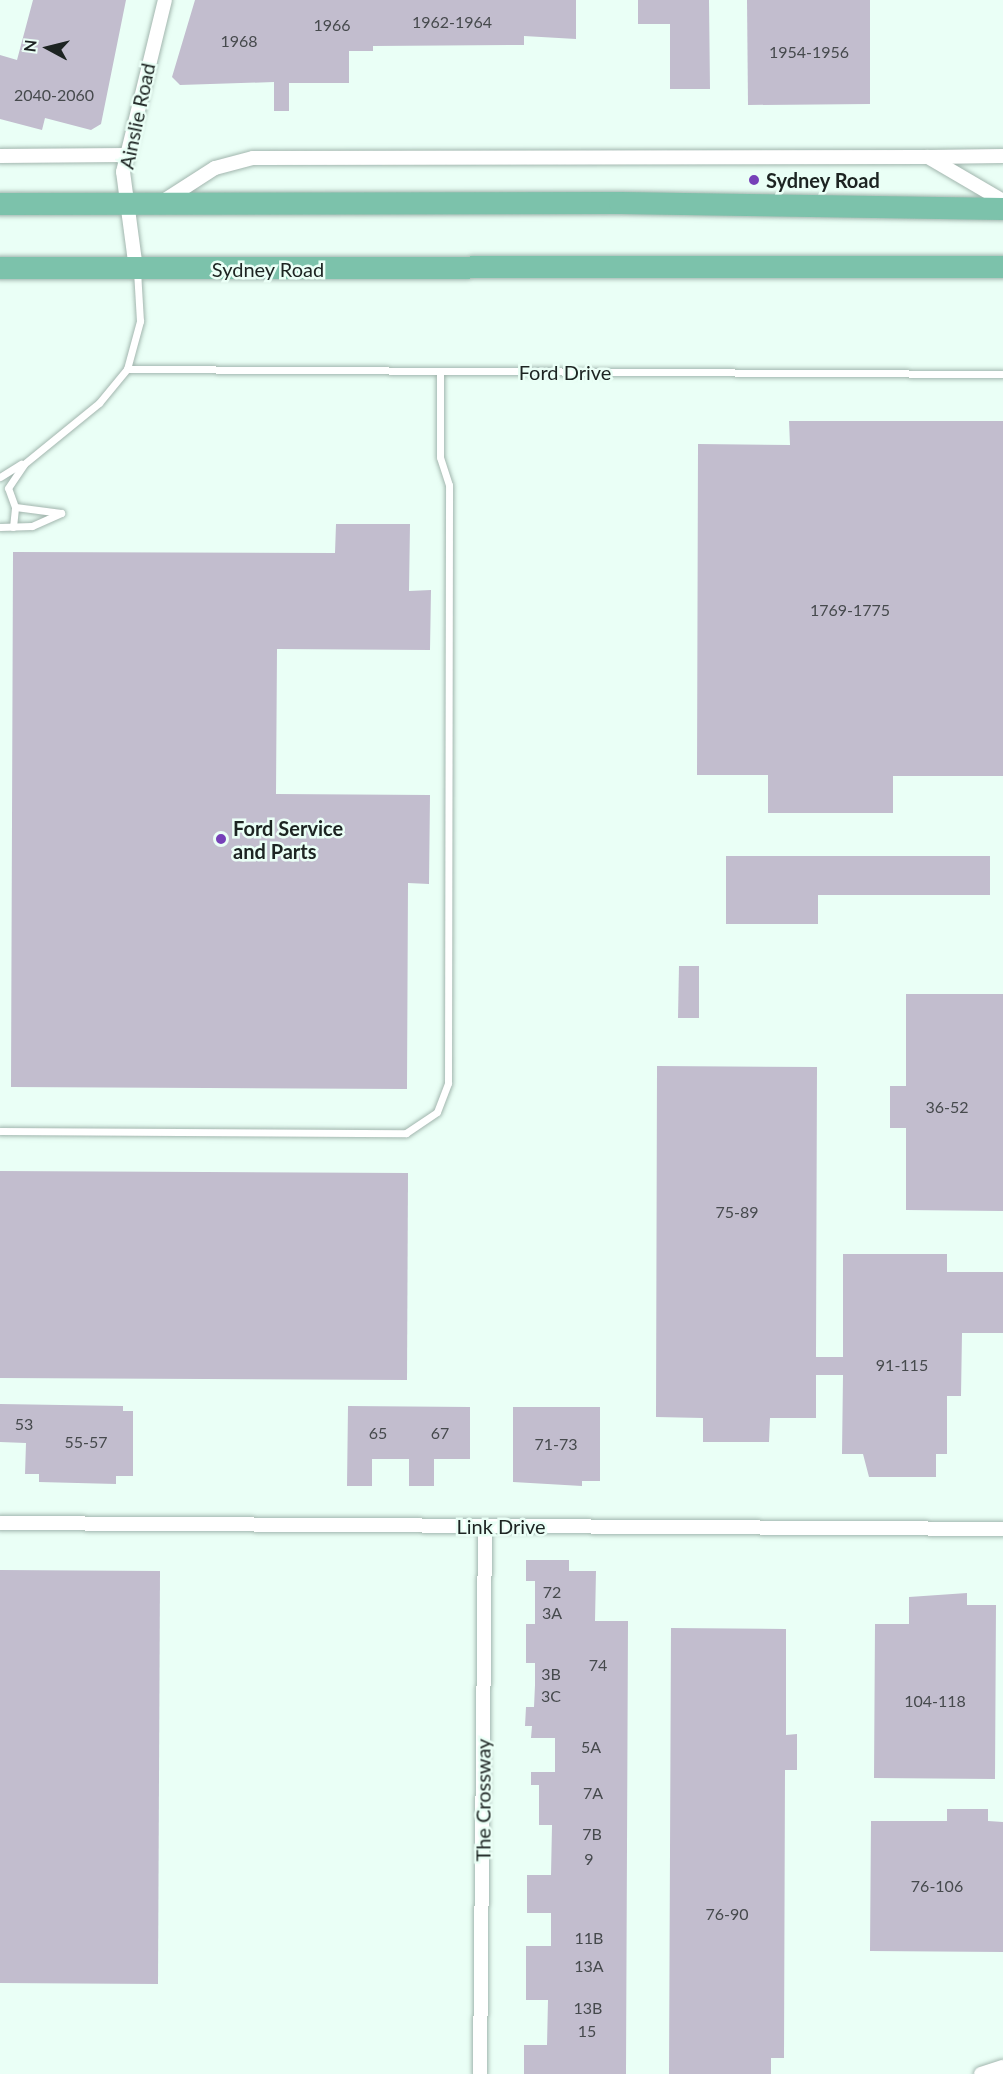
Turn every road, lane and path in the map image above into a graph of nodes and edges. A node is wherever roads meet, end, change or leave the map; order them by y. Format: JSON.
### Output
{"nodes":[{"id":1,"x":165,"y":0,"type":"edge"},
{"id":2,"x":125,"y":155,"type":"junction"},
{"id":3,"x":0,"y":156,"type":"edge"},
{"id":4,"x":1003,"y":156,"type":"edge"},
{"id":5,"x":928,"y":157,"type":"junction"},
{"id":6,"x":1003,"y":201,"type":"edge"},
{"id":7,"x":160,"y":203,"type":"junction"},
{"id":8,"x":0,"y":204,"type":"edge"},
{"id":9,"x":125,"y":204,"type":"junction"},
{"id":10,"x":1003,"y":210,"type":"edge"},
{"id":11,"x":1003,"y":267,"type":"edge"},
{"id":12,"x":0,"y":268,"type":"edge"},
{"id":13,"x":136,"y":269,"type":"junction"},
{"id":14,"x":127,"y":369,"type":"junction"},
{"id":15,"x":440,"y":372,"type":"junction"},
{"id":16,"x":1003,"y":374,"type":"edge"},
{"id":17,"x":24,"y":464,"type":"junction"},
{"id":18,"x":0,"y":477,"type":"edge"},
{"id":19,"x":15,"y":507,"type":"junction"},
{"id":20,"x":0,"y":527,"type":"edge"},
{"id":21,"x":13,"y":527,"type":"junction"},
{"id":22,"x":0,"y":1131,"type":"edge"},
{"id":23,"x":0,"y":1523,"type":"edge"},
{"id":24,"x":485,"y":1526,"type":"junction"},
{"id":25,"x":1003,"y":1528,"type":"edge"},
{"id":26,"x":1003,"y":2067,"type":"edge"},
{"id":27,"x":480,"y":2074,"type":"edge"},
{"id":28,"x":981,"y":2074,"type":"edge"}],
"edges":[{"from":1,"to":2,"type":"street","name":"Ainslie Road"},
{"from":2,"to":3,"type":"street"},
{"from":2,"to":9,"type":"street","name":"Ainslie Road"},
{"from":4,"to":5,"type":"street"},
{"from":5,"to":6,"type":"street"},
{"from":5,"to":7,"type":"street"},
{"from":7,"to":9,"type":"highway"},
{"from":7,"to":10,"type":"highway"},
{"from":8,"to":9,"type":"highway"},
{"from":9,"to":13,"type":"street","name":"Ainslie Road"},
{"from":11,"to":13,"type":"highway","name":"Sydney Road"},
{"from":12,"to":13,"type":"highway","name":"Sydney Road"},
{"from":13,"to":14,"type":"lane"},
{"from":14,"to":15,"type":"lane","name":"Ford Drive"},
{"from":14,"to":17,"type":"lane"},
{"from":15,"to":16,"type":"lane","name":"Ford Drive"},
{"from":15,"to":22,"type":"lane"},
{"from":17,"to":18,"type":"lane"},
{"from":17,"to":19,"type":"lane"},
{"from":19,"to":21,"type":"lane"},
{"from":19,"to":21,"type":"lane"},
{"from":20,"to":21,"type":"lane"},
{"from":23,"to":24,"type":"street","name":"Link Drive"},
{"from":24,"to":25,"type":"street","name":"Link Drive"},
{"from":24,"to":27,"type":"street","name":"The Crossway"},
{"from":26,"to":28,"type":"street"}]}
